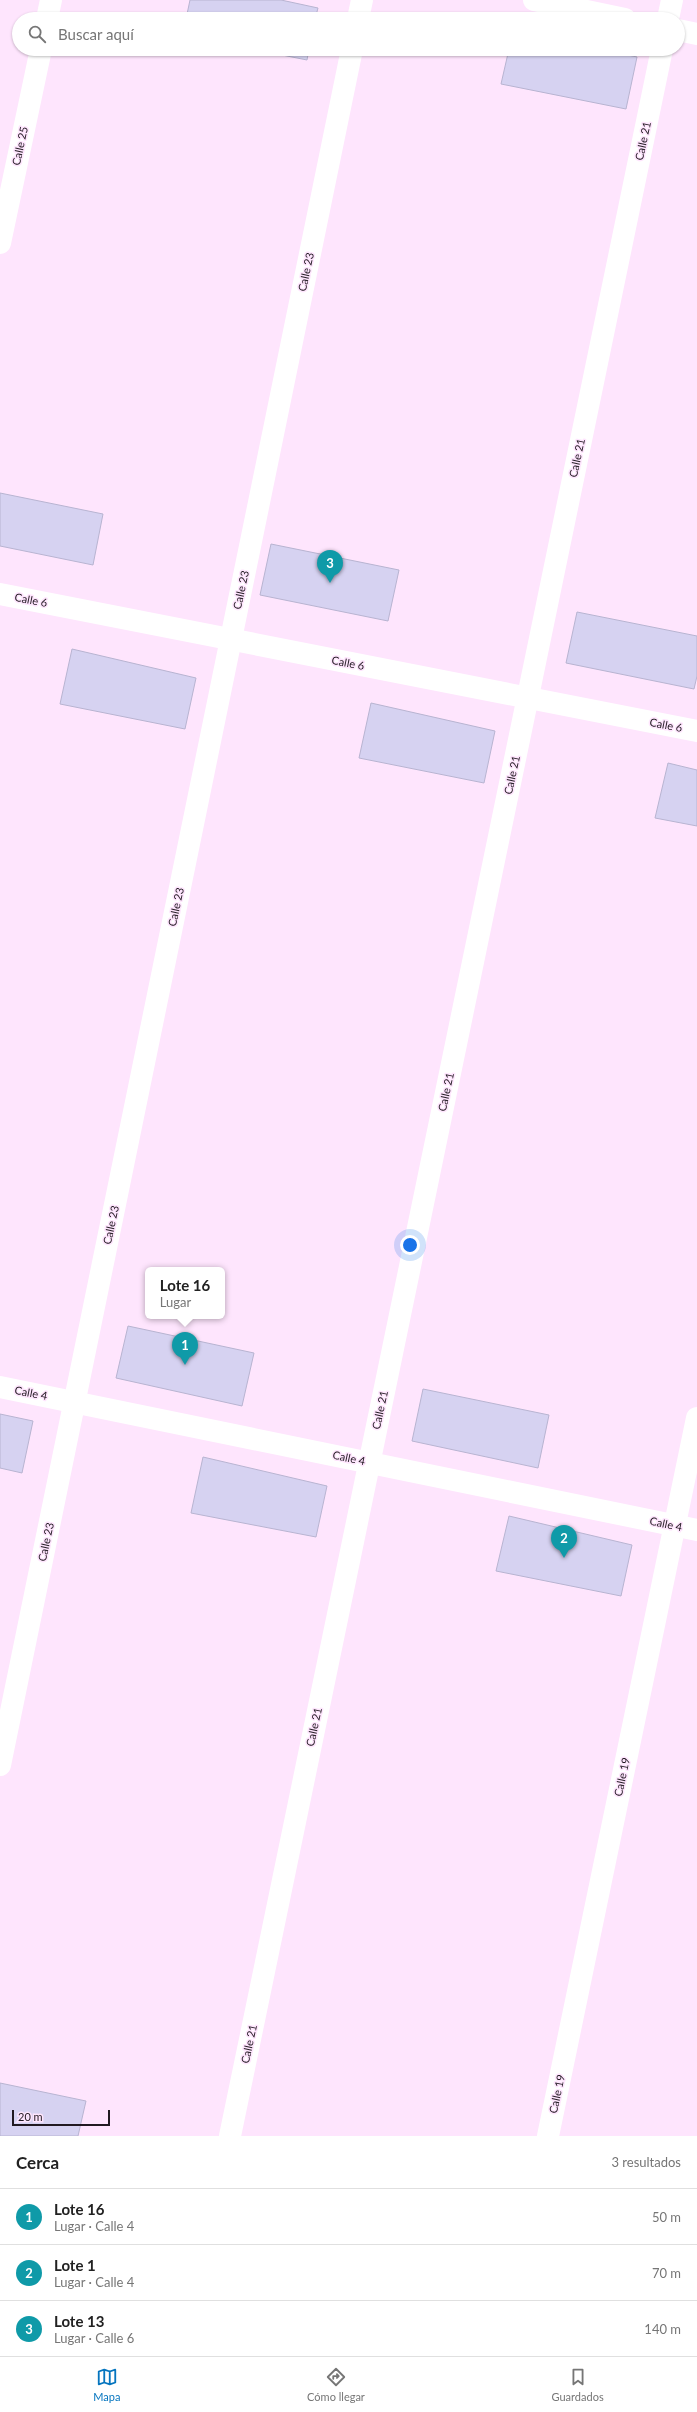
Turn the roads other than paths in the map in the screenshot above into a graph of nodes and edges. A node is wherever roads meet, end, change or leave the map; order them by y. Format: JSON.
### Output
{"nodes":[{"id":1,"x":51,"y":0,"type":"edge"},
{"id":2,"x":362,"y":0,"type":"edge"},
{"id":3,"x":534,"y":0,"type":"edge"},
{"id":4,"x":672,"y":0,"type":"edge"},
{"id":5,"x":48,"y":12,"type":"edge"},
{"id":6,"x":359,"y":12,"type":"edge"},
{"id":7,"x":591,"y":12,"type":"edge"},
{"id":8,"x":669,"y":12,"type":"edge"},
{"id":9,"x":685,"y":31,"type":"edge"},
{"id":10,"x":697,"y":34,"type":"edge"},
{"id":11,"x":39,"y":56,"type":"edge"},
{"id":12,"x":351,"y":56,"type":"edge"},
{"id":13,"x":661,"y":56,"type":"edge"},
{"id":14,"x":0,"y":243,"type":"edge"},
{"id":15,"x":0,"y":594,"type":"edge"},
{"id":16,"x":231,"y":640,"type":"junction"},
{"id":17,"x":528,"y":698,"type":"junction"},
{"id":18,"x":697,"y":731,"type":"edge"},
{"id":19,"x":0,"y":1387,"type":"edge"},
{"id":20,"x":75,"y":1402,"type":"junction"},
{"id":21,"x":697,"y":1418,"type":"edge"},
{"id":22,"x":369,"y":1463,"type":"junction"},
{"id":23,"x":675,"y":1525,"type":"junction"},
{"id":24,"x":697,"y":1530,"type":"edge"},
{"id":25,"x":0,"y":1766,"type":"edge"},
{"id":26,"x":230,"y":2136,"type":"edge"},
{"id":27,"x":548,"y":2136,"type":"edge"}],
"edges":[{"from":1,"to":5,"type":"street"},
{"from":2,"to":6,"type":"street"},
{"from":3,"to":7,"type":"street"},
{"from":4,"to":8,"type":"street"},
{"from":9,"to":10,"type":"street"},
{"from":11,"to":14,"type":"street","name":"Calle 25"},
{"from":12,"to":16,"type":"street","name":"Calle 23"},
{"from":13,"to":17,"type":"street","name":"Calle 21"},
{"from":15,"to":16,"type":"street","name":"Calle 6"},
{"from":16,"to":17,"type":"street","name":"Calle 6"},
{"from":16,"to":20,"type":"street","name":"Calle 23"},
{"from":17,"to":18,"type":"street","name":"Calle 6"},
{"from":17,"to":22,"type":"street","name":"Calle 21"},
{"from":19,"to":20,"type":"street","name":"Calle 4"},
{"from":20,"to":22,"type":"street","name":"Calle 4"},
{"from":20,"to":25,"type":"street","name":"Calle 23"},
{"from":21,"to":23,"type":"street","name":"Calle 19"},
{"from":22,"to":23,"type":"street","name":"Calle 4"},
{"from":22,"to":26,"type":"street","name":"Calle 21"},
{"from":23,"to":24,"type":"street","name":"Calle 4"},
{"from":23,"to":27,"type":"street","name":"Calle 19"}]}
